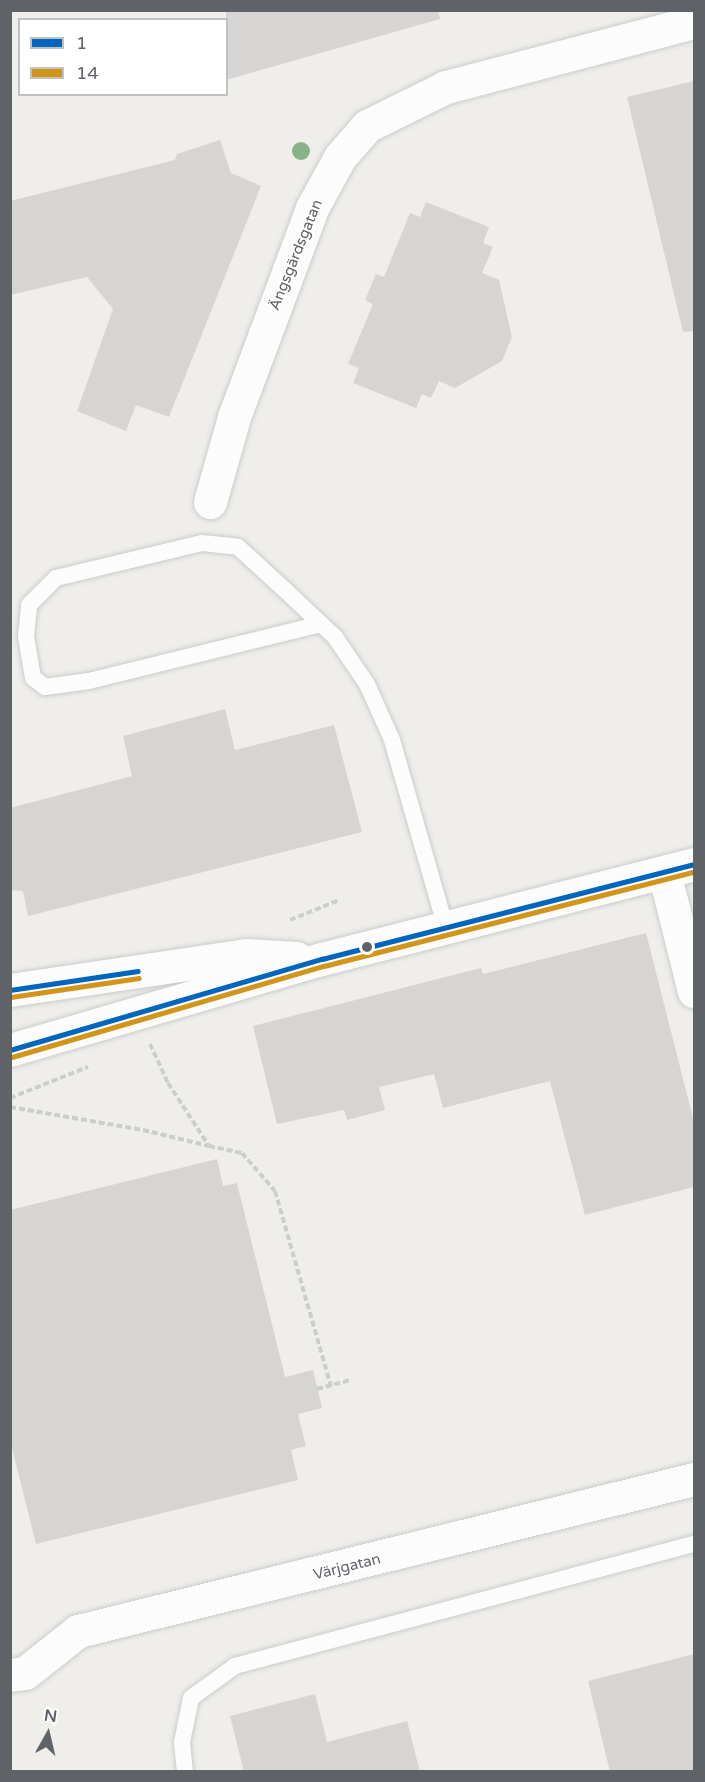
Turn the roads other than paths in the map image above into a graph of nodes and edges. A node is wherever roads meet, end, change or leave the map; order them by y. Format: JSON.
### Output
{"nodes":[{"id":1,"x":684,"y":19,"type":"edge"},
{"id":2,"x":210,"y":502,"type":"dead end"},
{"id":3,"x":321,"y":624,"type":"junction"},
{"id":4,"x":679,"y":868,"type":"edge"},
{"id":5,"x":446,"y":928,"type":"junction"},
{"id":6,"x":322,"y":959,"type":"junction"},
{"id":7,"x":10,"y":990,"type":"edge"},
{"id":8,"x":694,"y":991,"type":"edge"},
{"id":9,"x":10,"y":1050,"type":"edge"},
{"id":10,"x":694,"y":1479,"type":"edge"},
{"id":11,"x":694,"y":1544,"type":"edge"},
{"id":12,"x":10,"y":1675,"type":"edge"},
{"id":13,"x":185,"y":1772,"type":"edge"}],
"edges":[{"from":1,"to":2,"type":"street","name":"Ängsgärdsgatan"},
{"from":3,"to":3,"type":"lane"},
{"from":3,"to":5,"type":"lane"},
{"from":4,"to":5,"type":"street"},
{"from":4,"to":8,"type":"street"},
{"from":5,"to":6,"type":"street"},
{"from":6,"to":7,"type":"street"},
{"from":6,"to":9,"type":"street"},
{"from":10,"to":12,"type":"street","name":"Värjgatan"},
{"from":11,"to":13,"type":"lane"}]}
